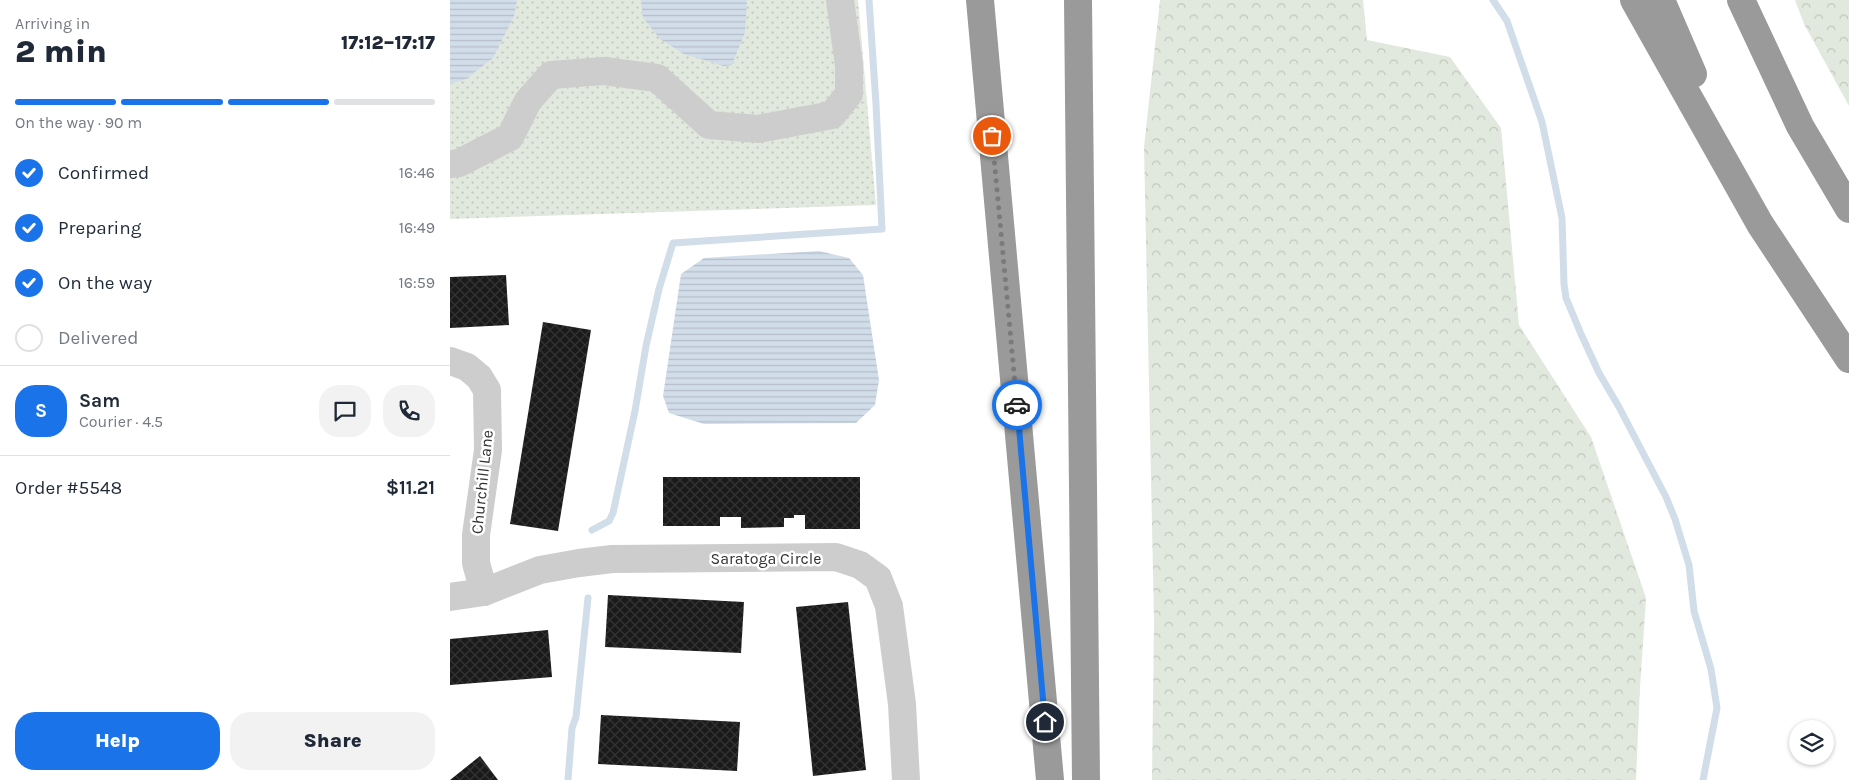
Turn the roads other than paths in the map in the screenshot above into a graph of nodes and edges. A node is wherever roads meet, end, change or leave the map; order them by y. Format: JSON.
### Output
{"nodes":[{"id":1,"x":840,"y":0,"type":"edge"},
{"id":2,"x":980,"y":0,"type":"edge"},
{"id":3,"x":1078,"y":0,"type":"edge"},
{"id":4,"x":1634,"y":0,"type":"edge"},
{"id":5,"x":1660,"y":0,"type":"edge"},
{"id":6,"x":1741,"y":0,"type":"edge"},
{"id":7,"x":450,"y":164,"type":"edge"},
{"id":8,"x":1849,"y":209,"type":"edge"},
{"id":9,"x":1760,"y":224,"type":"junction"},
{"id":10,"x":1849,"y":359,"type":"edge"},
{"id":11,"x":450,"y":361,"type":"edge"},
{"id":12,"x":484,"y":592,"type":"junction"},
{"id":13,"x":450,"y":597,"type":"edge"},
{"id":14,"x":906,"y":780,"type":"edge"},
{"id":15,"x":1050,"y":780,"type":"edge"},
{"id":16,"x":1086,"y":780,"type":"edge"}],
"edges":[{"from":1,"to":7,"type":"street"},
{"from":2,"to":15,"type":"highway"},
{"from":3,"to":16,"type":"highway"},
{"from":4,"to":9,"type":"highway"},
{"from":5,"to":9,"type":"highway"},
{"from":6,"to":8,"type":"highway"},
{"from":9,"to":10,"type":"highway"},
{"from":11,"to":12,"type":"street","name":"Churchill Lane"},
{"from":12,"to":13,"type":"street","name":"Saratoga Circle"},
{"from":12,"to":14,"type":"street","name":"Saratoga Circle"}]}
